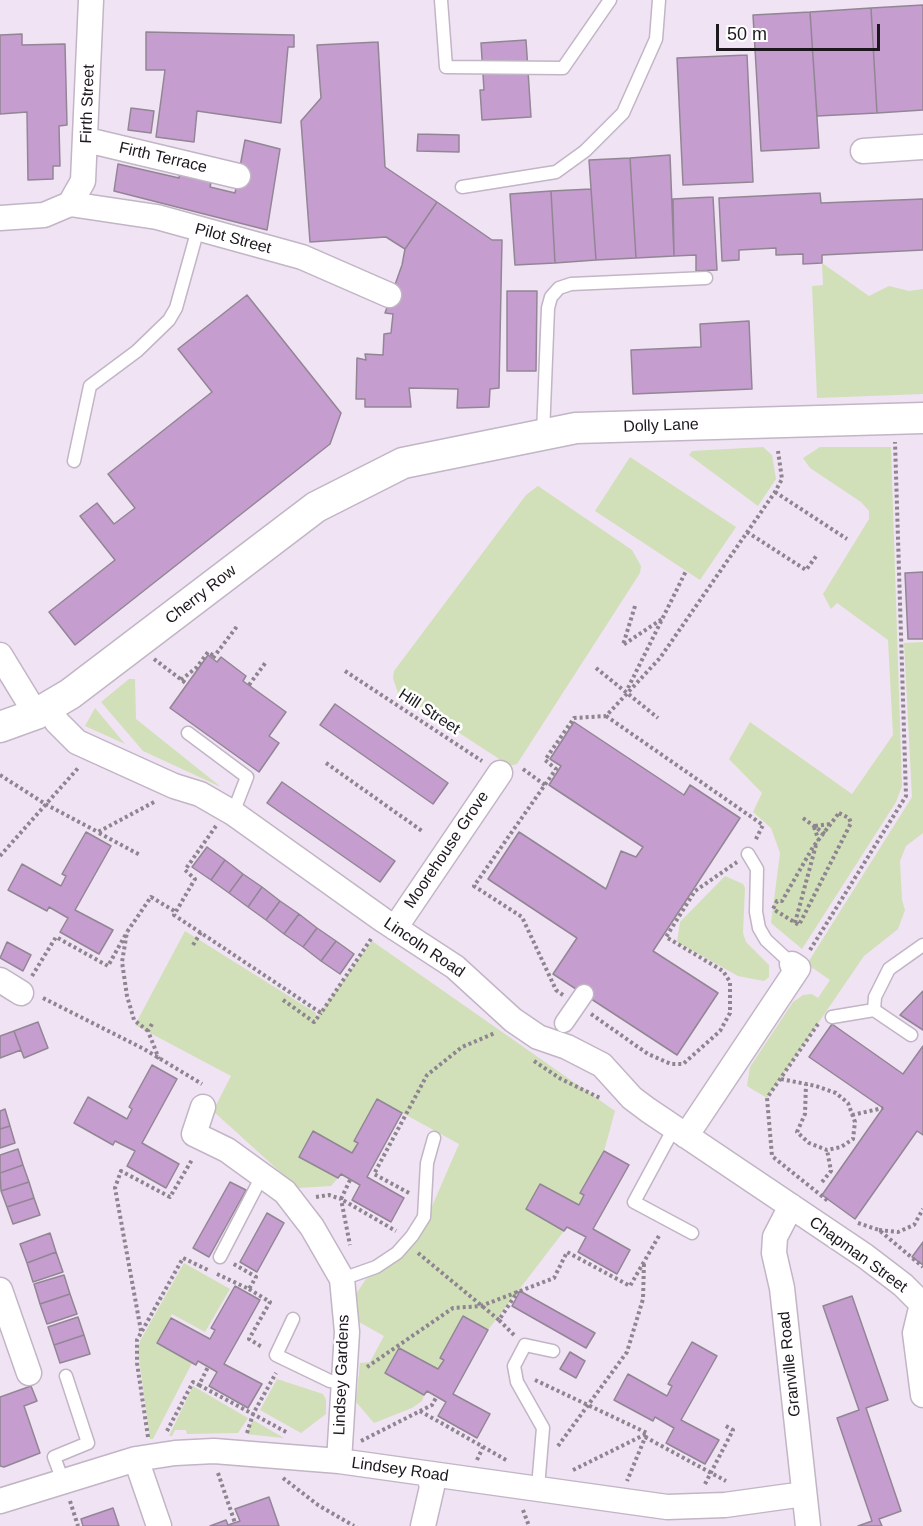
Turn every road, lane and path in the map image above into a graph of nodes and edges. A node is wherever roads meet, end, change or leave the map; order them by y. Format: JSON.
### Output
{"nodes":[{"id":1,"x":91,"y":0,"type":"edge"},
{"id":2,"x":441,"y":0,"type":"edge"},
{"id":3,"x":610,"y":0,"type":"edge"},
{"id":4,"x":659,"y":0,"type":"edge"},
{"id":5,"x":87,"y":140,"type":"junction"},
{"id":6,"x":923,"y":147,"type":"edge"},
{"id":7,"x":863,"y":151,"type":"dead end"},
{"id":8,"x":238,"y":176,"type":"dead end"},
{"id":9,"x":462,"y":187,"type":"dead end"},
{"id":10,"x":70,"y":204,"type":"junction"},
{"id":11,"x":0,"y":218,"type":"edge"},
{"id":12,"x":198,"y":229,"type":"junction"},
{"id":13,"x":706,"y":278,"type":"dead end"},
{"id":14,"x":389,"y":295,"type":"dead end"},
{"id":15,"x":923,"y":418,"type":"edge"},
{"id":16,"x":543,"y":435,"type":"junction"},
{"id":17,"x":895,"y":441,"type":"dead end"},
{"id":18,"x":778,"y":451,"type":"dead end"},
{"id":19,"x":74,"y":461,"type":"dead end"},
{"id":20,"x":403,"y":463,"type":"joint"},
{"id":21,"x":775,"y":492,"type":"junction"},
{"id":22,"x":747,"y":532,"type":"junction"},
{"id":23,"x":847,"y":539,"type":"dead end"},
{"id":24,"x":817,"y":555,"type":"dead end"},
{"id":25,"x":687,"y":571,"type":"dead end"},
{"id":26,"x":635,"y":606,"type":"dead end"},
{"id":27,"x":663,"y":618,"type":"junction"},
{"id":28,"x":238,"y":625,"type":"dead end"},
{"id":29,"x":140,"y":642,"type":"junction"},
{"id":30,"x":0,"y":654,"type":"edge"},
{"id":31,"x":266,"y":662,"type":"dead end"},
{"id":32,"x":596,"y":668,"type":"dead end"},
{"id":33,"x":345,"y":671,"type":"dead end"},
{"id":34,"x":181,"y":680,"type":"junction"},
{"id":35,"x":187,"y":684,"type":"dead end"},
{"id":36,"x":249,"y":685,"type":"dead end"},
{"id":37,"x":626,"y":692,"type":"junction"},
{"id":38,"x":42,"y":711,"type":"junction"},
{"id":39,"x":606,"y":716,"type":"junction"},
{"id":40,"x":658,"y":718,"type":"dead end"},
{"id":41,"x":0,"y":727,"type":"edge"},
{"id":42,"x":188,"y":733,"type":"dead end"},
{"id":43,"x":82,"y":763,"type":"dead end"},
{"id":44,"x":326,"y":763,"type":"dead end"},
{"id":45,"x":512,"y":771,"type":"junction"},
{"id":46,"x":0,"y":775,"type":"edge"},
{"id":47,"x":545,"y":785,"type":"junction"},
{"id":48,"x":162,"y":798,"type":"dead end"},
{"id":49,"x":47,"y":805,"type":"junction"},
{"id":50,"x":226,"y":818,"type":"junction"},
{"id":51,"x":803,"y":818,"type":"dead end"},
{"id":52,"x":830,"y":824,"type":"junction"},
{"id":53,"x":763,"y":825,"type":"dead end"},
{"id":54,"x":814,"y":826,"type":"junction"},
{"id":55,"x":422,"y":831,"type":"dead end"},
{"id":56,"x":98,"y":832,"type":"junction"},
{"id":57,"x":825,"y":834,"type":"junction"},
{"id":58,"x":818,"y":843,"type":"junction"},
{"id":59,"x":748,"y":854,"type":"dead end"},
{"id":60,"x":140,"y":855,"type":"dead end"},
{"id":61,"x":0,"y":856,"type":"edge"},
{"id":62,"x":723,"y":873,"type":"dead end"},
{"id":63,"x":176,"y":912,"type":"junction"},
{"id":64,"x":795,"y":923,"type":"junction"},
{"id":65,"x":385,"y":930,"type":"junction"},
{"id":66,"x":128,"y":932,"type":"junction"},
{"id":67,"x":201,"y":932,"type":"junction"},
{"id":68,"x":193,"y":945,"type":"dead end"},
{"id":69,"x":923,"y":945,"type":"edge"},
{"id":70,"x":798,"y":964,"type":"junction"},
{"id":71,"x":7,"y":988,"type":"edge"},
{"id":72,"x":45,"y":999,"type":"dead end"},
{"id":73,"x":581,"y":999,"type":"junction"},
{"id":74,"x":283,"y":1000,"type":"dead end"},
{"id":75,"x":874,"y":1010,"type":"junction"},
{"id":76,"x":321,"y":1013,"type":"junction"},
{"id":77,"x":832,"y":1017,"type":"joint"},
{"id":78,"x":564,"y":1023,"type":"dead end"},
{"id":79,"x":152,"y":1024,"type":"dead end"},
{"id":80,"x":497,"y":1027,"type":"dead end"},
{"id":81,"x":148,"y":1032,"type":"junction"},
{"id":82,"x":911,"y":1035,"type":"dead end"},
{"id":83,"x":159,"y":1059,"type":"junction"},
{"id":84,"x":780,"y":1079,"type":"junction"},
{"id":85,"x":806,"y":1084,"type":"junction"},
{"id":86,"x":204,"y":1096,"type":"joint"},
{"id":87,"x":883,"y":1108,"type":"dead end"},
{"id":88,"x":852,"y":1115,"type":"junction"},
{"id":89,"x":680,"y":1132,"type":"junction"},
{"id":90,"x":204,"y":1138,"type":"junction"},
{"id":91,"x":434,"y":1138,"type":"dead end"},
{"id":92,"x":827,"y":1150,"type":"junction"},
{"id":93,"x":262,"y":1176,"type":"junction"},
{"id":94,"x":350,"y":1180,"type":"dead end"},
{"id":95,"x":822,"y":1182,"type":"dead end"},
{"id":96,"x":426,"y":1202,"type":"junction"},
{"id":97,"x":791,"y":1206,"type":"junction"},
{"id":98,"x":837,"y":1208,"type":"dead end"},
{"id":99,"x":923,"y":1209,"type":"edge"},
{"id":100,"x":668,"y":1220,"type":"junction"},
{"id":101,"x":853,"y":1221,"type":"dead end"},
{"id":102,"x":879,"y":1230,"type":"junction"},
{"id":103,"x":692,"y":1233,"type":"dead end"},
{"id":104,"x":408,"y":1241,"type":"junction"},
{"id":105,"x":846,"y":1244,"type":"junction"},
{"id":106,"x":220,"y":1257,"type":"joint"},
{"id":107,"x":644,"y":1262,"type":"junction"},
{"id":108,"x":923,"y":1267,"type":"edge"},
{"id":109,"x":342,"y":1279,"type":"junction"},
{"id":110,"x":249,"y":1289,"type":"junction"},
{"id":111,"x":0,"y":1290,"type":"edge"},
{"id":112,"x":518,"y":1291,"type":"junction"},
{"id":113,"x":922,"y":1305,"type":"edge"},
{"id":114,"x":481,"y":1306,"type":"junction"},
{"id":115,"x":293,"y":1319,"type":"dead end"},
{"id":116,"x":499,"y":1320,"type":"junction"},
{"id":117,"x":141,"y":1331,"type":"junction"},
{"id":118,"x":525,"y":1345,"type":"junction"},
{"id":119,"x":553,"y":1351,"type":"dead end"},
{"id":120,"x":280,"y":1357,"type":"junction"},
{"id":121,"x":208,"y":1366,"type":"dead end"},
{"id":122,"x":515,"y":1370,"type":"junction"},
{"id":123,"x":29,"y":1373,"type":"dead end"},
{"id":124,"x":66,"y":1376,"type":"dead end"},
{"id":125,"x":346,"y":1383,"type":"junction"},
{"id":126,"x":199,"y":1385,"type":"junction"},
{"id":127,"x":923,"y":1395,"type":"edge"},
{"id":128,"x":437,"y":1396,"type":"dead end"},
{"id":129,"x":589,"y":1406,"type":"junction"},
{"id":130,"x":420,"y":1411,"type":"junction"},
{"id":131,"x":253,"y":1414,"type":"junction"},
{"id":132,"x":724,"y":1425,"type":"dead end"},
{"id":133,"x":646,"y":1435,"type":"junction"},
{"id":134,"x":295,"y":1437,"type":"dead end"},
{"id":135,"x":246,"y":1438,"type":"dead end"},
{"id":136,"x":162,"y":1441,"type":"dead end"},
{"id":137,"x":142,"y":1451,"type":"junction"},
{"id":138,"x":340,"y":1457,"type":"junction"},
{"id":139,"x":216,"y":1467,"type":"dead end"},
{"id":140,"x":278,"y":1472,"type":"dead end"},
{"id":141,"x":711,"y":1473,"type":"junction"},
{"id":142,"x":429,"y":1475,"type":"junction"},
{"id":143,"x":538,"y":1479,"type":"junction"},
{"id":144,"x":63,"y":1481,"type":"junction"},
{"id":145,"x":804,"y":1494,"type":"junction"},
{"id":146,"x":619,"y":1499,"type":"junction"},
{"id":147,"x":760,"y":1500,"type":"junction"},
{"id":148,"x":0,"y":1501,"type":"edge"},
{"id":149,"x":235,"y":1523,"type":"dead end"},
{"id":150,"x":159,"y":1526,"type":"edge"},
{"id":151,"x":354,"y":1526,"type":"edge"},
{"id":152,"x":423,"y":1526,"type":"edge"},
{"id":153,"x":808,"y":1526,"type":"edge"}],
"edges":[{"from":1,"to":5,"type":"street","name":"Firth Street"},
{"from":2,"to":3,"type":"lane"},
{"from":4,"to":9,"type":"lane"},
{"from":5,"to":8,"type":"street","name":"Firth Terrace"},
{"from":5,"to":10,"type":"street","name":"Firth Street"},
{"from":6,"to":7,"type":"street"},
{"from":10,"to":11,"type":"street"},
{"from":10,"to":12,"type":"street","name":"Pilot Street"},
{"from":12,"to":14,"type":"street","name":"Pilot Street"},
{"from":12,"to":19,"type":"lane"},
{"from":13,"to":16,"type":"lane"},
{"from":15,"to":16,"type":"street","name":"Dolly Lane"},
{"from":16,"to":20,"type":"street","name":"Dolly Lane"},
{"from":17,"to":70,"type":"path"},
{"from":18,"to":21,"type":"path"},
{"from":20,"to":29,"type":"street","name":"Cherry Row"},
{"from":21,"to":22,"type":"path"},
{"from":21,"to":23,"type":"path"},
{"from":22,"to":24,"type":"path"},
{"from":22,"to":37,"type":"path"},
{"from":25,"to":27,"type":"path"},
{"from":26,"to":27,"type":"path"},
{"from":27,"to":37,"type":"path"},
{"from":28,"to":34,"type":"path"},
{"from":29,"to":34,"type":"path"},
{"from":29,"to":38,"type":"street","name":"Cherry Row"},
{"from":30,"to":38,"type":"street","name":"Lincoln Road"},
{"from":31,"to":36,"type":"path"},
{"from":32,"to":37,"type":"path"},
{"from":33,"to":45,"type":"path","name":"Hill Street"},
{"from":34,"to":35,"type":"path"},
{"from":37,"to":39,"type":"path"},
{"from":37,"to":40,"type":"path"},
{"from":38,"to":41,"type":"street","name":"Cherry Row"},
{"from":38,"to":50,"type":"street","name":"Lincoln Road"},
{"from":39,"to":47,"type":"path"},
{"from":39,"to":53,"type":"path"},
{"from":42,"to":50,"type":"lane"},
{"from":43,"to":49,"type":"path"},
{"from":44,"to":55,"type":"path"},
{"from":45,"to":47,"type":"path","name":"Hill Street"},
{"from":45,"to":65,"type":"street","name":"Moorehouse Grove"},
{"from":46,"to":49,"type":"path"},
{"from":47,"to":73,"type":"path"},
{"from":48,"to":56,"type":"path"},
{"from":49,"to":56,"type":"path"},
{"from":49,"to":61,"type":"path"},
{"from":50,"to":63,"type":"path"},
{"from":50,"to":65,"type":"street","name":"Lincoln Road"},
{"from":51,"to":54,"type":"path"},
{"from":52,"to":54,"type":"path"},
{"from":52,"to":57,"type":"path"},
{"from":52,"to":64,"type":"path"},
{"from":54,"to":57,"type":"path"},
{"from":54,"to":58,"type":"path"},
{"from":56,"to":60,"type":"path"},
{"from":57,"to":58,"type":"path"},
{"from":58,"to":64,"type":"path"},
{"from":58,"to":64,"type":"path"},
{"from":59,"to":70,"type":"lane"},
{"from":62,"to":73,"type":"path"},
{"from":63,"to":66,"type":"path"},
{"from":63,"to":67,"type":"path"},
{"from":65,"to":76,"type":"path"},
{"from":65,"to":89,"type":"street","name":"Lincoln Road"},
{"from":66,"to":71,"type":"path"},
{"from":66,"to":81,"type":"path"},
{"from":67,"to":68,"type":"path"},
{"from":67,"to":76,"type":"path"},
{"from":69,"to":75,"type":"lane"},
{"from":70,"to":89,"type":"street"},
{"from":72,"to":83,"type":"path"},
{"from":73,"to":78,"type":"street"},
{"from":74,"to":76,"type":"path"},
{"from":75,"to":77,"type":"lane"},
{"from":75,"to":82,"type":"lane"},
{"from":77,"to":84,"type":"path"},
{"from":79,"to":81,"type":"path"},
{"from":80,"to":96,"type":"path"},
{"from":81,"to":83,"type":"path"},
{"from":83,"to":86,"type":"path"},
{"from":84,"to":85,"type":"path"},
{"from":84,"to":98,"type":"path"},
{"from":85,"to":88,"type":"path"},
{"from":85,"to":92,"type":"path"},
{"from":86,"to":90,"type":"street"},
{"from":87,"to":88,"type":"path"},
{"from":88,"to":92,"type":"path"},
{"from":89,"to":97,"type":"street","name":"Lincoln Road"},
{"from":89,"to":100,"type":"lane"},
{"from":90,"to":93,"type":"street","name":"Lindsey Gardens"},
{"from":90,"to":117,"type":"path"},
{"from":91,"to":96,"type":"lane"},
{"from":92,"to":95,"type":"path"},
{"from":93,"to":106,"type":"lane"},
{"from":93,"to":109,"type":"street","name":"Lindsey Gardens"},
{"from":94,"to":104,"type":"path"},
{"from":96,"to":104,"type":"lane"},
{"from":97,"to":105,"type":"street","name":"Chapman Street"},
{"from":97,"to":145,"type":"street","name":"Granville Road"},
{"from":99,"to":102,"type":"path"},
{"from":100,"to":103,"type":"lane"},
{"from":100,"to":107,"type":"path"},
{"from":101,"to":102,"type":"path"},
{"from":102,"to":105,"type":"path"},
{"from":102,"to":108,"type":"path"},
{"from":104,"to":109,"type":"lane"},
{"from":104,"to":114,"type":"path"},
{"from":105,"to":113,"type":"street","name":"Chapman Street"},
{"from":106,"to":110,"type":"path"},
{"from":107,"to":112,"type":"path"},
{"from":107,"to":129,"type":"path"},
{"from":109,"to":125,"type":"street","name":"Lindsey Gardens"},
{"from":110,"to":117,"type":"path"},
{"from":110,"to":120,"type":"path"},
{"from":111,"to":123,"type":"street"},
{"from":112,"to":114,"type":"path"},
{"from":112,"to":116,"type":"path"},
{"from":113,"to":127,"type":"street"},
{"from":114,"to":116,"type":"path"},
{"from":114,"to":125,"type":"path"},
{"from":115,"to":120,"type":"lane"},
{"from":116,"to":118,"type":"path"},
{"from":117,"to":137,"type":"path"},
{"from":118,"to":119,"type":"lane"},
{"from":118,"to":122,"type":"lane"},
{"from":120,"to":125,"type":"lane"},
{"from":120,"to":131,"type":"path"},
{"from":121,"to":126,"type":"path"},
{"from":122,"to":129,"type":"path"},
{"from":122,"to":143,"type":"lane"},
{"from":124,"to":144,"type":"lane"},
{"from":125,"to":138,"type":"street","name":"Lindsey Gardens"},
{"from":126,"to":131,"type":"path"},
{"from":126,"to":136,"type":"path"},
{"from":128,"to":130,"type":"path"},
{"from":129,"to":133,"type":"path"},
{"from":129,"to":143,"type":"path"},
{"from":130,"to":138,"type":"path"},
{"from":130,"to":143,"type":"path"},
{"from":131,"to":134,"type":"path"},
{"from":131,"to":135,"type":"path"},
{"from":132,"to":141,"type":"path"},
{"from":133,"to":141,"type":"path"},
{"from":133,"to":143,"type":"path"},
{"from":133,"to":146,"type":"path"},
{"from":137,"to":138,"type":"street","name":"Lindsey Road"},
{"from":137,"to":144,"type":"street","name":"Lindsey Road"},
{"from":137,"to":150,"type":"street"},
{"from":138,"to":142,"type":"street","name":"Lindsey Road"},
{"from":139,"to":149,"type":"path"},
{"from":140,"to":151,"type":"path"},
{"from":141,"to":147,"type":"path"},
{"from":142,"to":143,"type":"street","name":"Lindsey Road"},
{"from":142,"to":152,"type":"street"},
{"from":143,"to":146,"type":"street","name":"Lindsey Road"},
{"from":144,"to":148,"type":"street","name":"Lindsey Road"},
{"from":145,"to":147,"type":"street","name":"Lindsey Road"},
{"from":145,"to":153,"type":"street","name":"Granville Road"},
{"from":146,"to":147,"type":"street","name":"Lindsey Road"}]}
